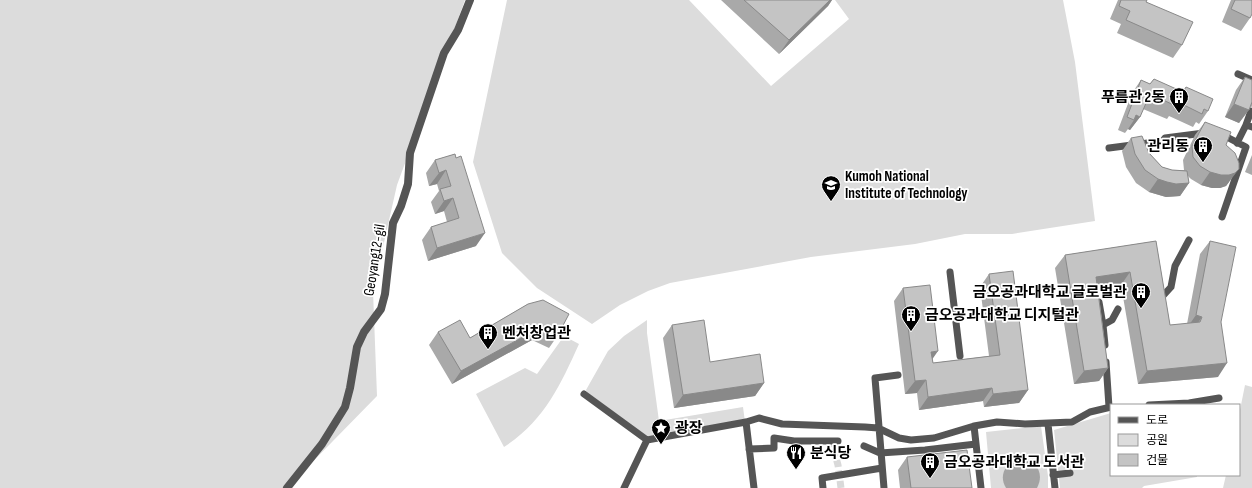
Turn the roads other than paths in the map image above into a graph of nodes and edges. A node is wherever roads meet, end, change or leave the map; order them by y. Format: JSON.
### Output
{"nodes":[{"id":1,"x":470,"y":0,"type":"edge"},
{"id":2,"x":1238,"y":74,"type":"dead end"},
{"id":3,"x":1252,"y":80,"type":"edge"},
{"id":4,"x":1251,"y":111,"type":"edge"},
{"id":5,"x":1249,"y":126,"type":"edge"},
{"id":6,"x":1237,"y":143,"type":"junction"},
{"id":7,"x":1109,"y":148,"type":"dead end"},
{"id":8,"x":1222,"y":217,"type":"dead end"},
{"id":9,"x":1189,"y":240,"type":"dead end"},
{"id":10,"x":950,"y":272,"type":"dead end"},
{"id":11,"x":1098,"y":296,"type":"edge"},
{"id":12,"x":1160,"y":299,"type":"edge"},
{"id":13,"x":1118,"y":309,"type":"dead end"},
{"id":14,"x":1103,"y":325,"type":"junction"},
{"id":15,"x":960,"y":356,"type":"dead end"},
{"id":16,"x":898,"y":375,"type":"dead end"},
{"id":17,"x":584,"y":394,"type":"dead end"},
{"id":18,"x":1219,"y":398,"type":"dead end"},
{"id":19,"x":1169,"y":404,"type":"edge"},
{"id":20,"x":1110,"y":407,"type":"edge"},
{"id":21,"x":746,"y":422,"type":"junction"},
{"id":22,"x":1048,"y":424,"type":"junction"},
{"id":23,"x":821,"y":426,"type":"junction"},
{"id":24,"x":974,"y":426,"type":"junction"},
{"id":25,"x":878,"y":428,"type":"junction"},
{"id":26,"x":647,"y":440,"type":"junction"},
{"id":27,"x":822,"y":440,"type":"junction"},
{"id":28,"x":838,"y":441,"type":"dead end"},
{"id":29,"x":976,"y":444,"type":"junction"},
{"id":30,"x":864,"y":446,"type":"dead end"},
{"id":31,"x":750,"y":449,"type":"junction"},
{"id":32,"x":880,"y":453,"type":"junction"},
{"id":33,"x":882,"y":468,"type":"junction"},
{"id":34,"x":1070,"y":473,"type":"dead end"},
{"id":35,"x":1053,"y":475,"type":"junction"},
{"id":36,"x":287,"y":488,"type":"edge"},
{"id":37,"x":624,"y":488,"type":"edge"},
{"id":38,"x":754,"y":488,"type":"edge"},
{"id":39,"x":823,"y":488,"type":"edge"},
{"id":40,"x":884,"y":488,"type":"edge"},
{"id":41,"x":980,"y":488,"type":"edge"},
{"id":42,"x":1054,"y":488,"type":"edge"}],
"edges":[{"from":1,"to":36,"type":"street","name":"Geoyang12-gil"},
{"from":2,"to":3,"type":"street"},
{"from":4,"to":5,"type":"street"},
{"from":5,"to":6,"type":"street"},
{"from":6,"to":7,"type":"street"},
{"from":6,"to":8,"type":"street"},
{"from":9,"to":12,"type":"street"},
{"from":10,"to":15,"type":"street"},
{"from":11,"to":14,"type":"street"},
{"from":13,"to":14,"type":"street"},
{"from":14,"to":20,"type":"street"},
{"from":16,"to":25,"type":"street"},
{"from":17,"to":26,"type":"street"},
{"from":18,"to":19,"type":"street"},
{"from":20,"to":22,"type":"street"},
{"from":21,"to":23,"type":"street"},
{"from":21,"to":26,"type":"street"},
{"from":21,"to":31,"type":"street"},
{"from":22,"to":24,"type":"street"},
{"from":22,"to":35,"type":"street"},
{"from":23,"to":25,"type":"street"},
{"from":23,"to":27,"type":"street"},
{"from":24,"to":25,"type":"street"},
{"from":24,"to":29,"type":"street"},
{"from":25,"to":32,"type":"street"},
{"from":26,"to":37,"type":"street"},
{"from":27,"to":28,"type":"street"},
{"from":27,"to":31,"type":"street"},
{"from":29,"to":32,"type":"street"},
{"from":29,"to":41,"type":"street"},
{"from":30,"to":32,"type":"street"},
{"from":31,"to":38,"type":"street"},
{"from":32,"to":33,"type":"street"},
{"from":33,"to":39,"type":"street"},
{"from":33,"to":40,"type":"street"},
{"from":34,"to":35,"type":"street"},
{"from":35,"to":42,"type":"street"}]}
